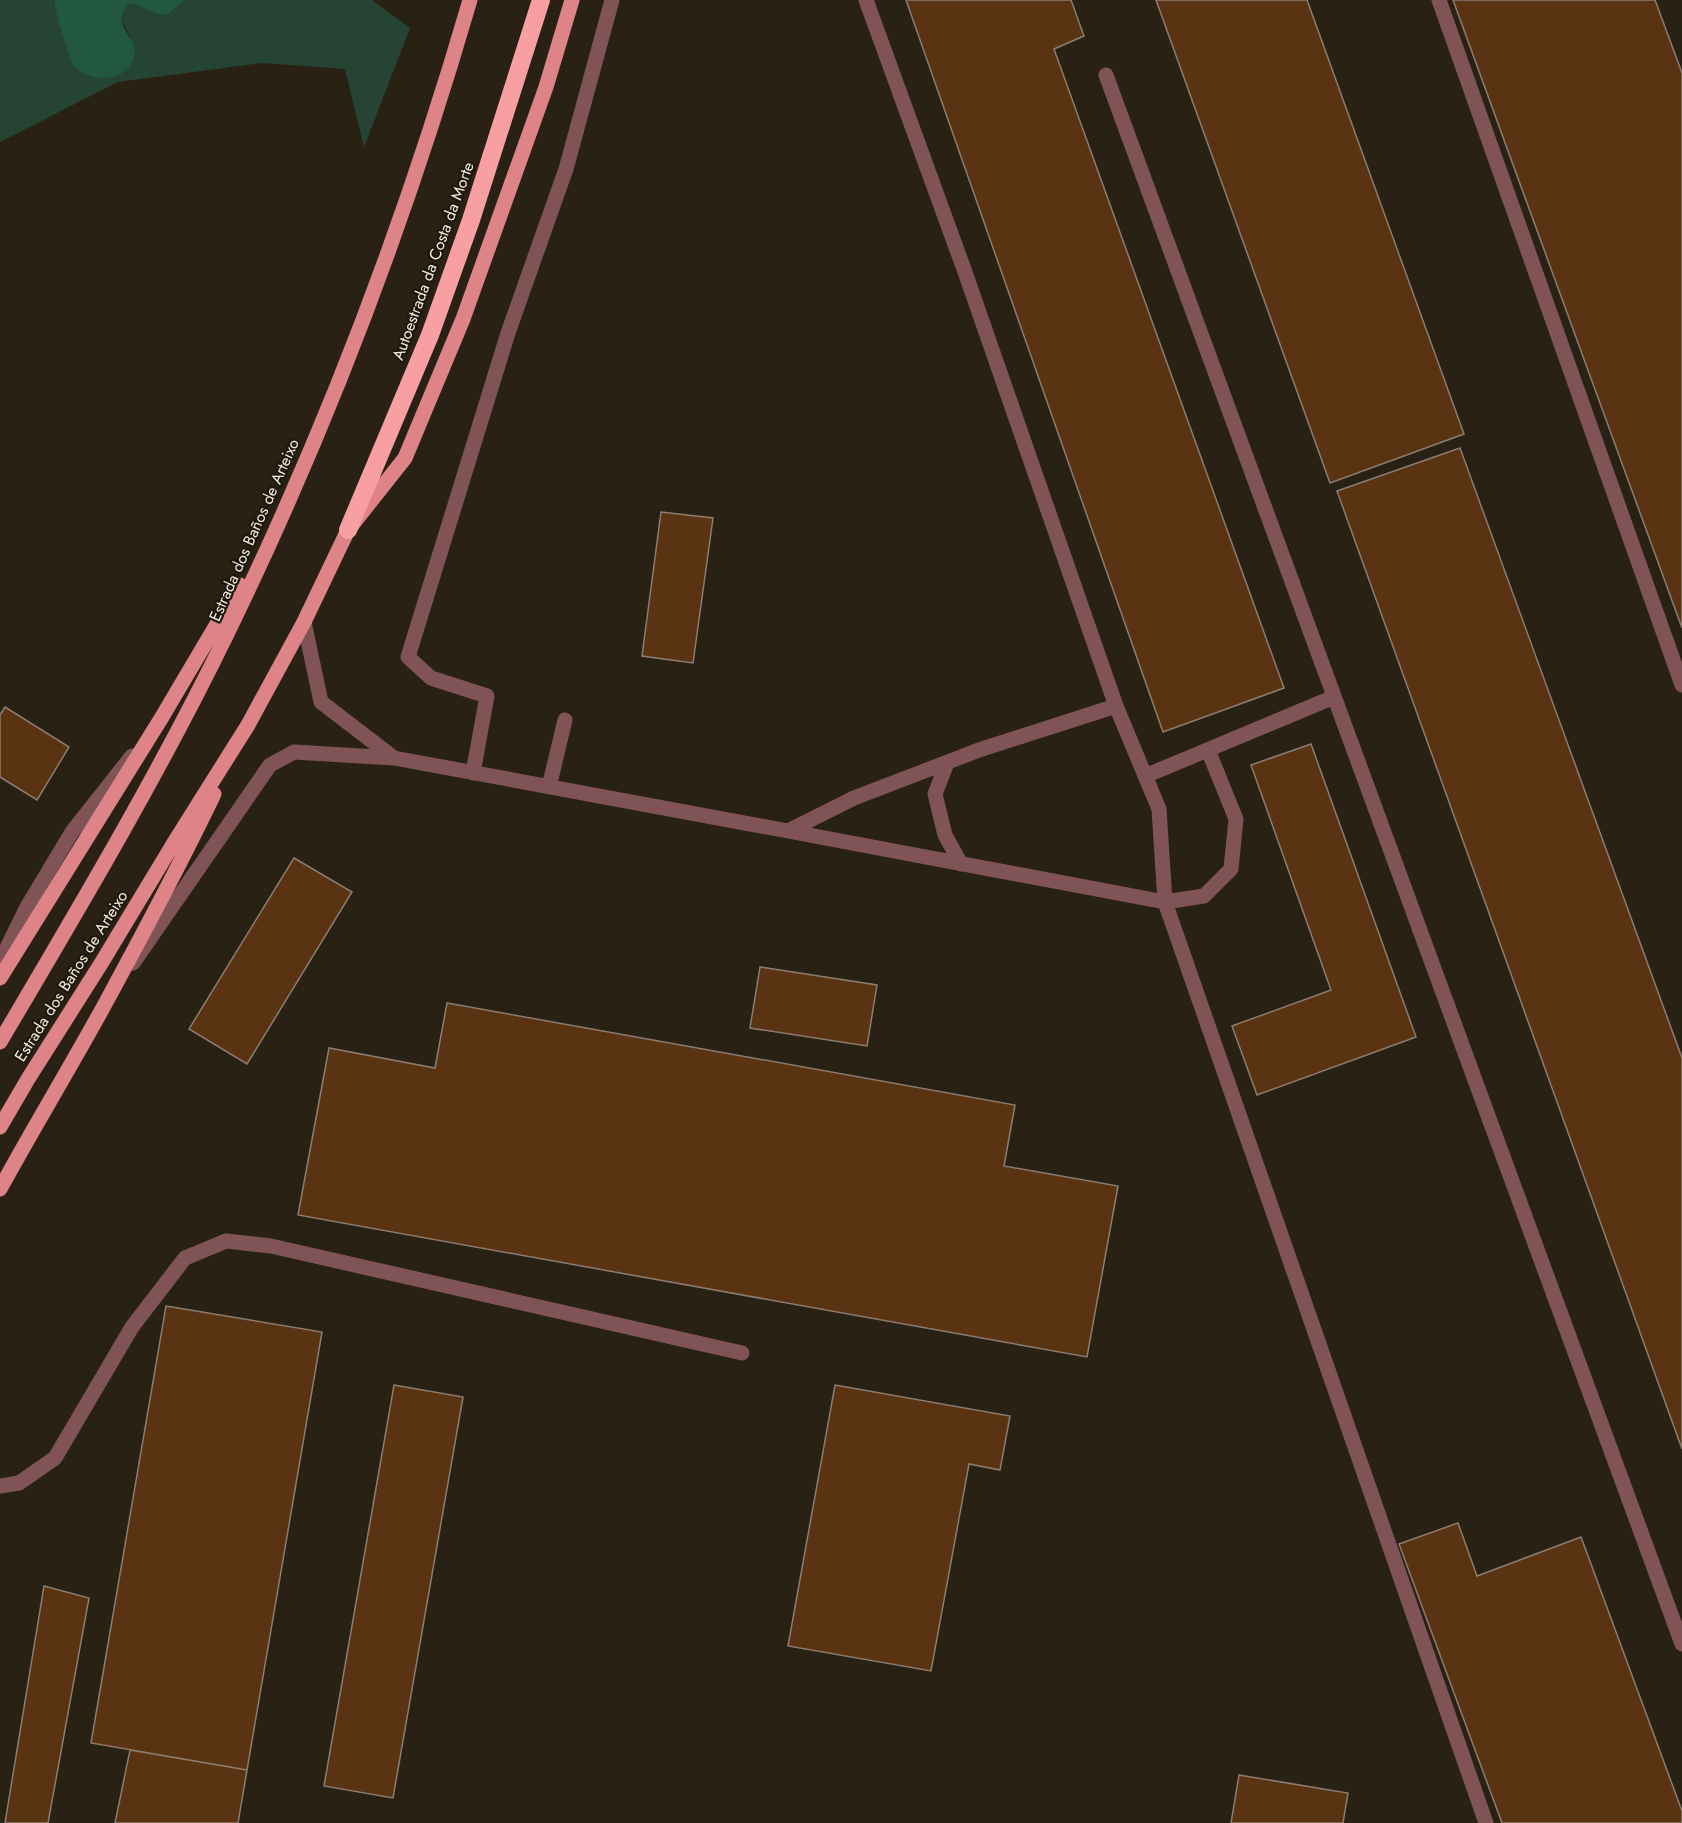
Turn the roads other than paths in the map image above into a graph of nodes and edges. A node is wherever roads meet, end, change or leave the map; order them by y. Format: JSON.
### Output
{"nodes":[{"id":1,"x":470,"y":0,"type":"edge"},
{"id":2,"x":541,"y":0,"type":"edge"},
{"id":3,"x":573,"y":0,"type":"edge"},
{"id":4,"x":612,"y":0,"type":"edge"},
{"id":5,"x":866,"y":0,"type":"edge"},
{"id":6,"x":1439,"y":0,"type":"edge"},
{"id":7,"x":1106,"y":75,"type":"dead end"},
{"id":8,"x":288,"y":505,"type":"junction"},
{"id":9,"x":348,"y":530,"type":"junction"},
{"id":10,"x":304,"y":622,"type":"junction"},
{"id":11,"x":1682,"y":685,"type":"edge"},
{"id":12,"x":1334,"y":697,"type":"junction"},
{"id":13,"x":1116,"y":706,"type":"junction"},
{"id":14,"x":162,"y":717,"type":"junction"},
{"id":15,"x":565,"y":720,"type":"dead end"},
{"id":16,"x":248,"y":725,"type":"junction"},
{"id":17,"x":1208,"y":750,"type":"junction"},
{"id":18,"x":393,"y":758,"type":"junction"},
{"id":19,"x":947,"y":763,"type":"junction"},
{"id":20,"x":473,"y":773,"type":"junction"},
{"id":21,"x":1145,"y":776,"type":"junction"},
{"id":22,"x":549,"y":787,"type":"junction"},
{"id":23,"x":788,"y":831,"type":"junction"},
{"id":24,"x":961,"y":864,"type":"junction"},
{"id":25,"x":1165,"y":902,"type":"junction"},
{"id":26,"x":0,"y":962,"type":"edge"},
{"id":27,"x":0,"y":978,"type":"edge"},
{"id":28,"x":104,"y":1005,"type":"junction"},
{"id":29,"x":0,"y":1042,"type":"edge"},
{"id":30,"x":0,"y":1126,"type":"edge"},
{"id":31,"x":0,"y":1190,"type":"edge"},
{"id":32,"x":742,"y":1353,"type":"dead end"},
{"id":33,"x":0,"y":1486,"type":"edge"},
{"id":34,"x":1682,"y":1644,"type":"edge"},
{"id":35,"x":1486,"y":1823,"type":"edge"}],
"edges":[{"from":1,"to":8,"type":"main road","name":"Estrada dos Baños de Arteixo"},
{"from":2,"to":9,"type":"highway","name":"Autoestrada da Costa da Morte"},
{"from":3,"to":9,"type":"main road","name":"Estrada dos Baños de Arteixo"},
{"from":4,"to":20,"type":"lane"},
{"from":5,"to":13,"type":"lane"},
{"from":6,"to":11,"type":"lane"},
{"from":7,"to":12,"type":"lane"},
{"from":8,"to":14,"type":"main road"},
{"from":8,"to":29,"type":"main road","name":"Estrada dos Baños de Arteixo"},
{"from":9,"to":10,"type":"main road","name":"Estrada dos Baños de Arteixo"},
{"from":10,"to":16,"type":"main road","name":"Estrada dos Baños de Arteixo"},
{"from":10,"to":18,"type":"lane"},
{"from":12,"to":17,"type":"lane"},
{"from":12,"to":34,"type":"lane"},
{"from":13,"to":19,"type":"lane"},
{"from":13,"to":21,"type":"lane"},
{"from":14,"to":26,"type":"lane"},
{"from":14,"to":27,"type":"main road"},
{"from":15,"to":22,"type":"lane"},
{"from":16,"to":28,"type":"main road"},
{"from":16,"to":30,"type":"main road","name":"Estrada dos Baños de Arteixo"},
{"from":17,"to":21,"type":"lane"},
{"from":17,"to":25,"type":"lane"},
{"from":18,"to":20,"type":"lane"},
{"from":18,"to":28,"type":"lane"},
{"from":19,"to":23,"type":"lane"},
{"from":19,"to":24,"type":"lane"},
{"from":20,"to":22,"type":"lane"},
{"from":21,"to":25,"type":"lane"},
{"from":22,"to":23,"type":"lane"},
{"from":23,"to":24,"type":"lane"},
{"from":24,"to":25,"type":"lane"},
{"from":25,"to":35,"type":"lane"},
{"from":28,"to":31,"type":"main road"},
{"from":32,"to":33,"type":"lane"}]}
